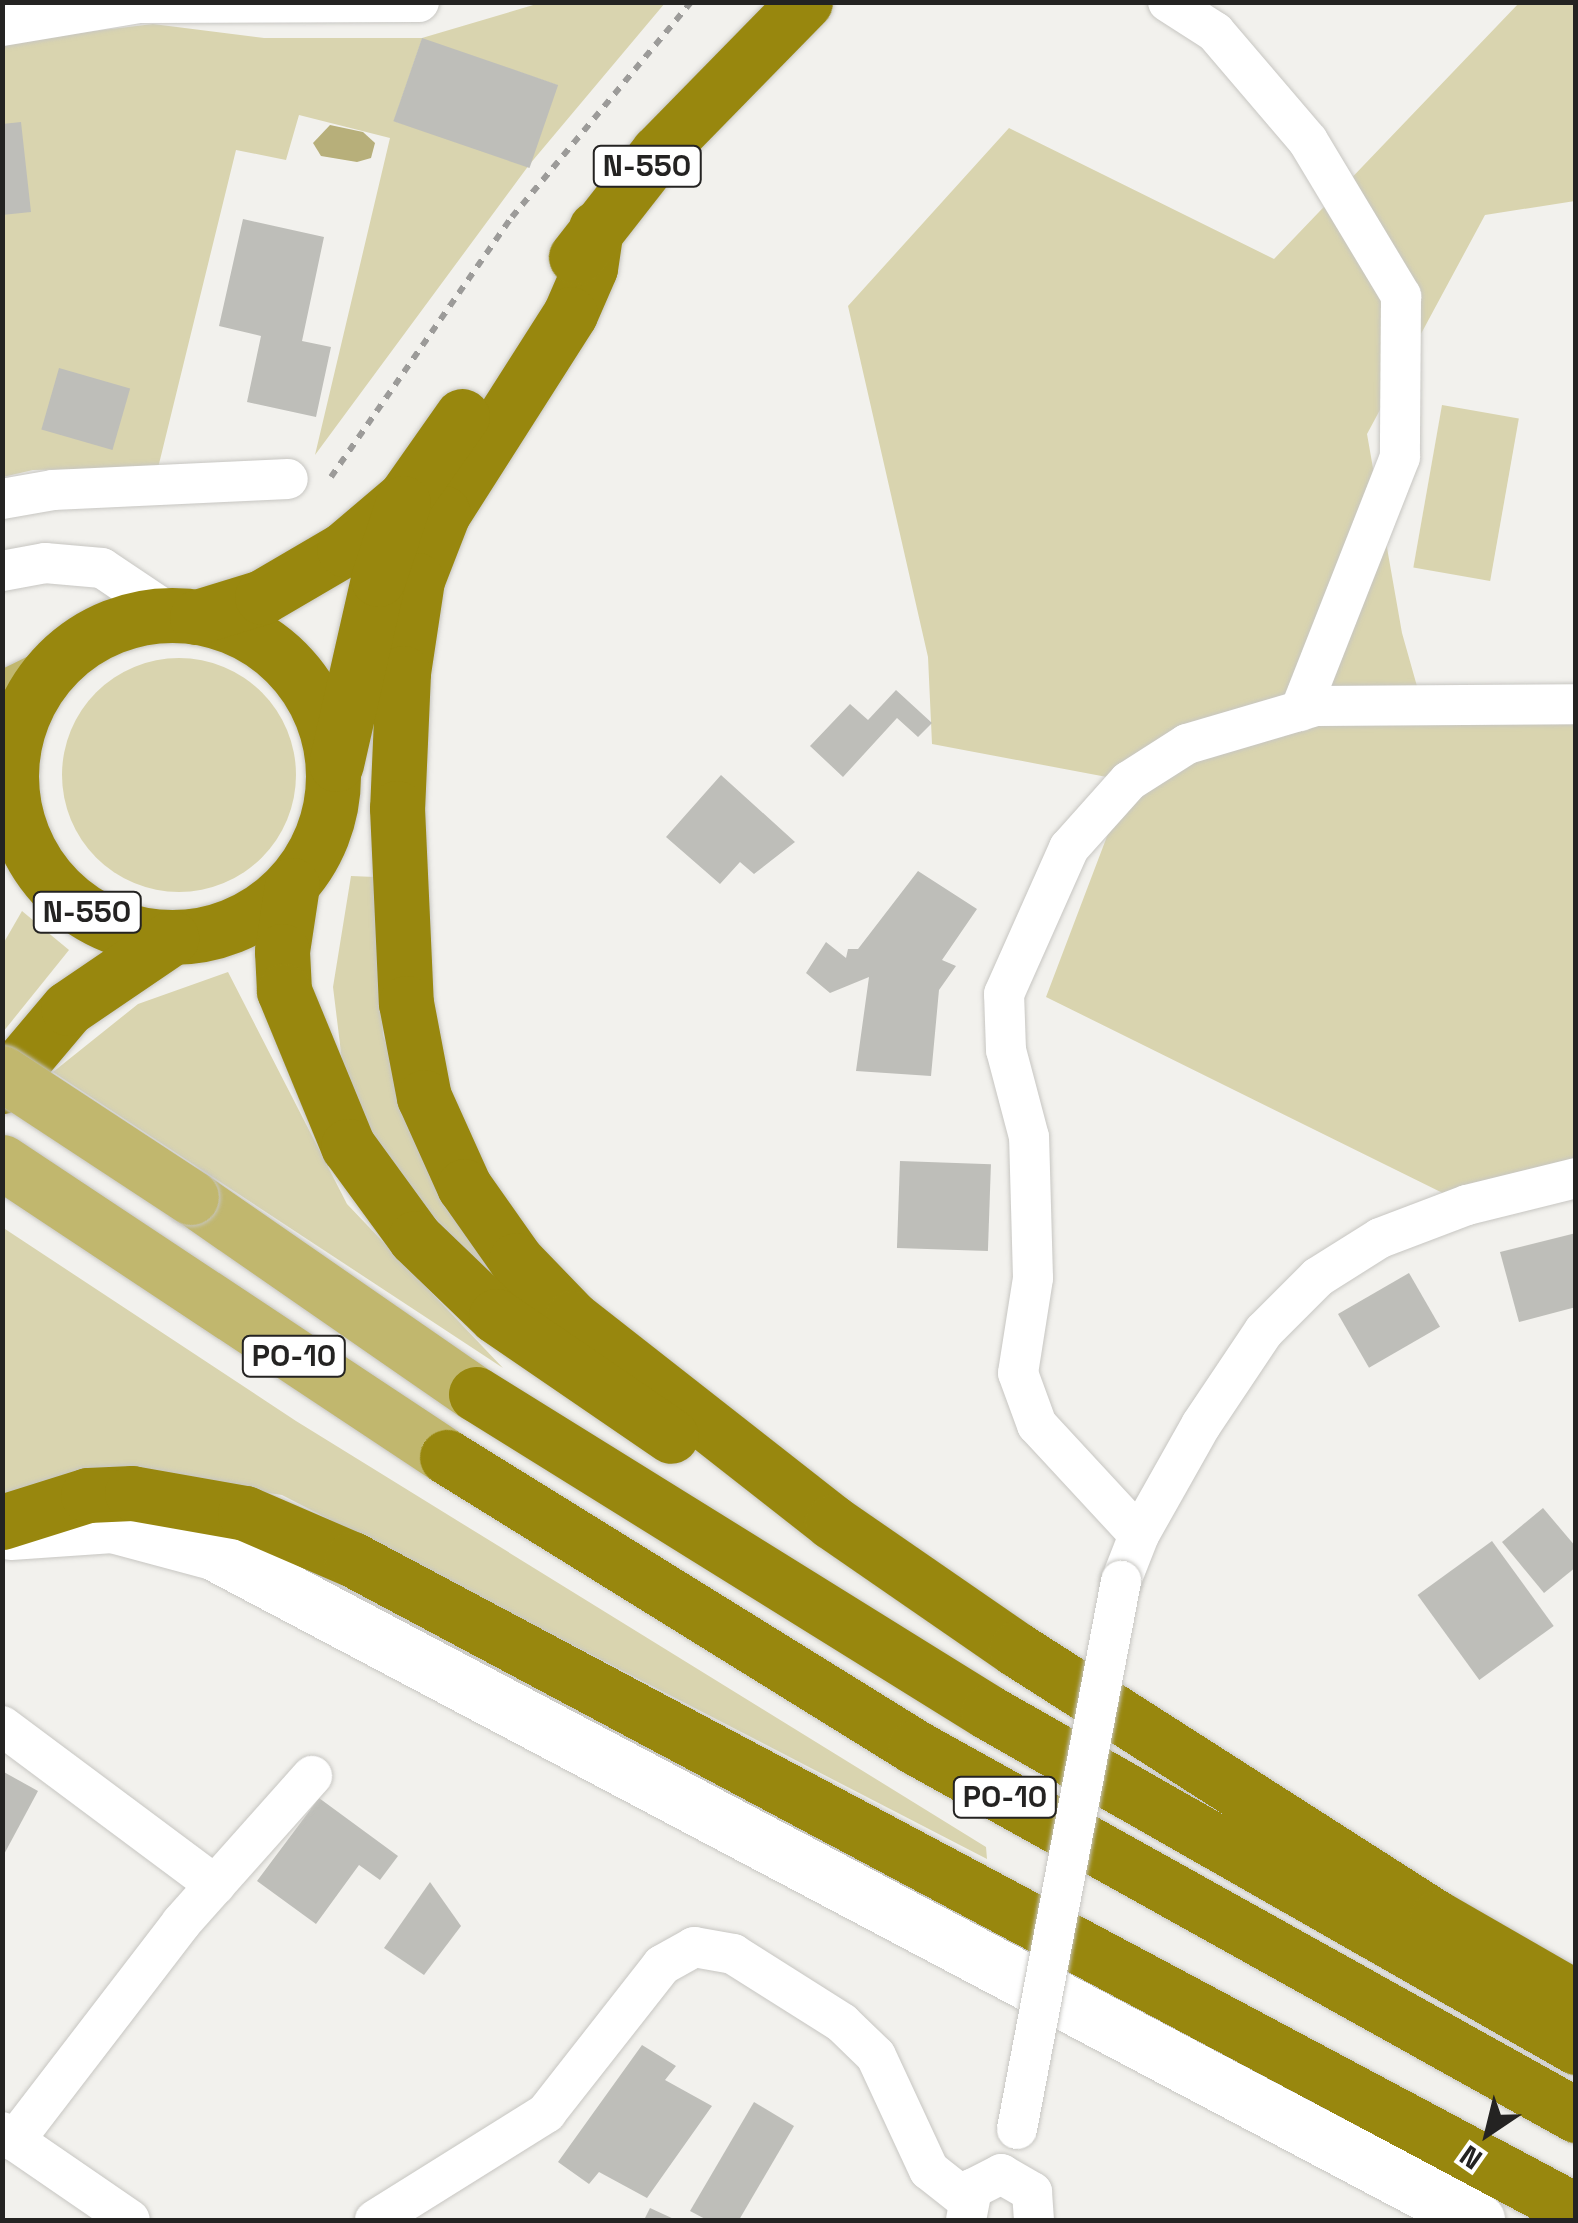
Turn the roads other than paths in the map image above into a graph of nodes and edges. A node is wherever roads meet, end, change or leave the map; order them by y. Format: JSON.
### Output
{"nodes":[{"id":1,"x":420,"y":2,"type":"edge"},
{"id":2,"x":805,"y":2,"type":"edge"},
{"id":3,"x":1168,"y":2,"type":"edge"},
{"id":4,"x":2,"y":26,"type":"edge"},
{"id":5,"x":596,"y":228,"type":"junction"},
{"id":6,"x":301,"y":483,"type":"road end"},
{"id":7,"x":405,"y":497,"type":"junction"},
{"id":8,"x":2,"y":499,"type":"edge"},
{"id":9,"x":5,"y":560,"type":"edge"},
{"id":10,"x":184,"y":616,"type":"junction"},
{"id":11,"x":23,"y":689,"type":"edge"},
{"id":12,"x":1576,"y":704,"type":"edge"},
{"id":13,"x":1300,"y":710,"type":"junction"},
{"id":14,"x":333,"y":776,"type":"junction"},
{"id":15,"x":17,"y":822,"type":"junction"},
{"id":16,"x":2,"y":876,"type":"edge"},
{"id":17,"x":292,"y":884,"type":"junction"},
{"id":18,"x":171,"y":938,"type":"junction"},
{"id":19,"x":2,"y":1073,"type":"edge"},
{"id":20,"x":2,"y":1086,"type":"edge"},
{"id":21,"x":2,"y":1162,"type":"edge"},
{"id":22,"x":1576,"y":1178,"type":"edge"},
{"id":23,"x":476,"y":1394,"type":"joint"},
{"id":24,"x":447,"y":1457,"type":"joint"},
{"id":25,"x":2,"y":1522,"type":"edge"},
{"id":26,"x":832,"y":1522,"type":"junction"},
{"id":27,"x":2,"y":1533,"type":"edge"},
{"id":28,"x":1139,"y":1535,"type":"junction"},
{"id":29,"x":2,"y":1726,"type":"edge"},
{"id":30,"x":312,"y":1776,"type":"dead end"},
{"id":31,"x":214,"y":1886,"type":"junction"},
{"id":32,"x":1576,"y":1998,"type":"edge"},
{"id":33,"x":1576,"y":2048,"type":"edge"},
{"id":34,"x":1576,"y":2115,"type":"edge"},
{"id":35,"x":8,"y":2136,"type":"edge"},
{"id":36,"x":1013,"y":2177,"type":"junction"},
{"id":37,"x":966,"y":2210,"type":"edge"},
{"id":38,"x":1576,"y":2210,"type":"edge"},
{"id":39,"x":130,"y":2220,"type":"edge"},
{"id":40,"x":375,"y":2220,"type":"edge"},
{"id":41,"x":1034,"y":2220,"type":"edge"},
{"id":42,"x":1477,"y":2220,"type":"edge"}],
"edges":[{"from":1,"to":4,"type":"street"},
{"from":2,"to":5,"type":"highway","number":"N-550"},
{"from":3,"to":13,"type":"street"},
{"from":5,"to":7,"type":"highway","number":"N-550"},
{"from":5,"to":26,"type":"highway"},
{"from":6,"to":8,"type":"street"},
{"from":7,"to":10,"type":"highway","number":"N-550"},
{"from":7,"to":14,"type":"highway","number":"N-550"},
{"from":9,"to":10,"type":"street"},
{"from":10,"to":11,"type":"highway","number":"N-550"},
{"from":10,"to":14,"type":"highway","number":"N-550"},
{"from":11,"to":15,"type":"highway","number":"N-550"},
{"from":12,"to":13,"type":"street"},
{"from":13,"to":28,"type":"street"},
{"from":14,"to":17,"type":"highway","number":"N-550"},
{"from":15,"to":16,"type":"highway","number":"N-550"},
{"from":15,"to":18,"type":"highway","number":"N-550"},
{"from":17,"to":18,"type":"highway","number":"N-550"},
{"from":17,"to":26,"type":"highway"},
{"from":18,"to":20,"type":"highway","number":"N-550"},
{"from":19,"to":23,"type":"main road","number":"PO-10","bridge":true},
{"from":21,"to":24,"type":"main road","number":"PO-10"},
{"from":22,"to":28,"type":"street"},
{"from":23,"to":33,"type":"highway","number":"PO-10"},
{"from":24,"to":34,"type":"highway","number":"PO-10"},
{"from":25,"to":38,"type":"highway"},
{"from":26,"to":32,"type":"highway"},
{"from":27,"to":42,"type":"street"},
{"from":28,"to":36,"type":"street","bridge":true},
{"from":29,"to":31,"type":"street"},
{"from":30,"to":31,"type":"street"},
{"from":31,"to":35,"type":"street"},
{"from":35,"to":39,"type":"street"},
{"from":36,"to":37,"type":"street"},
{"from":36,"to":41,"type":"street"},
{"from":37,"to":40,"type":"street"}]}
